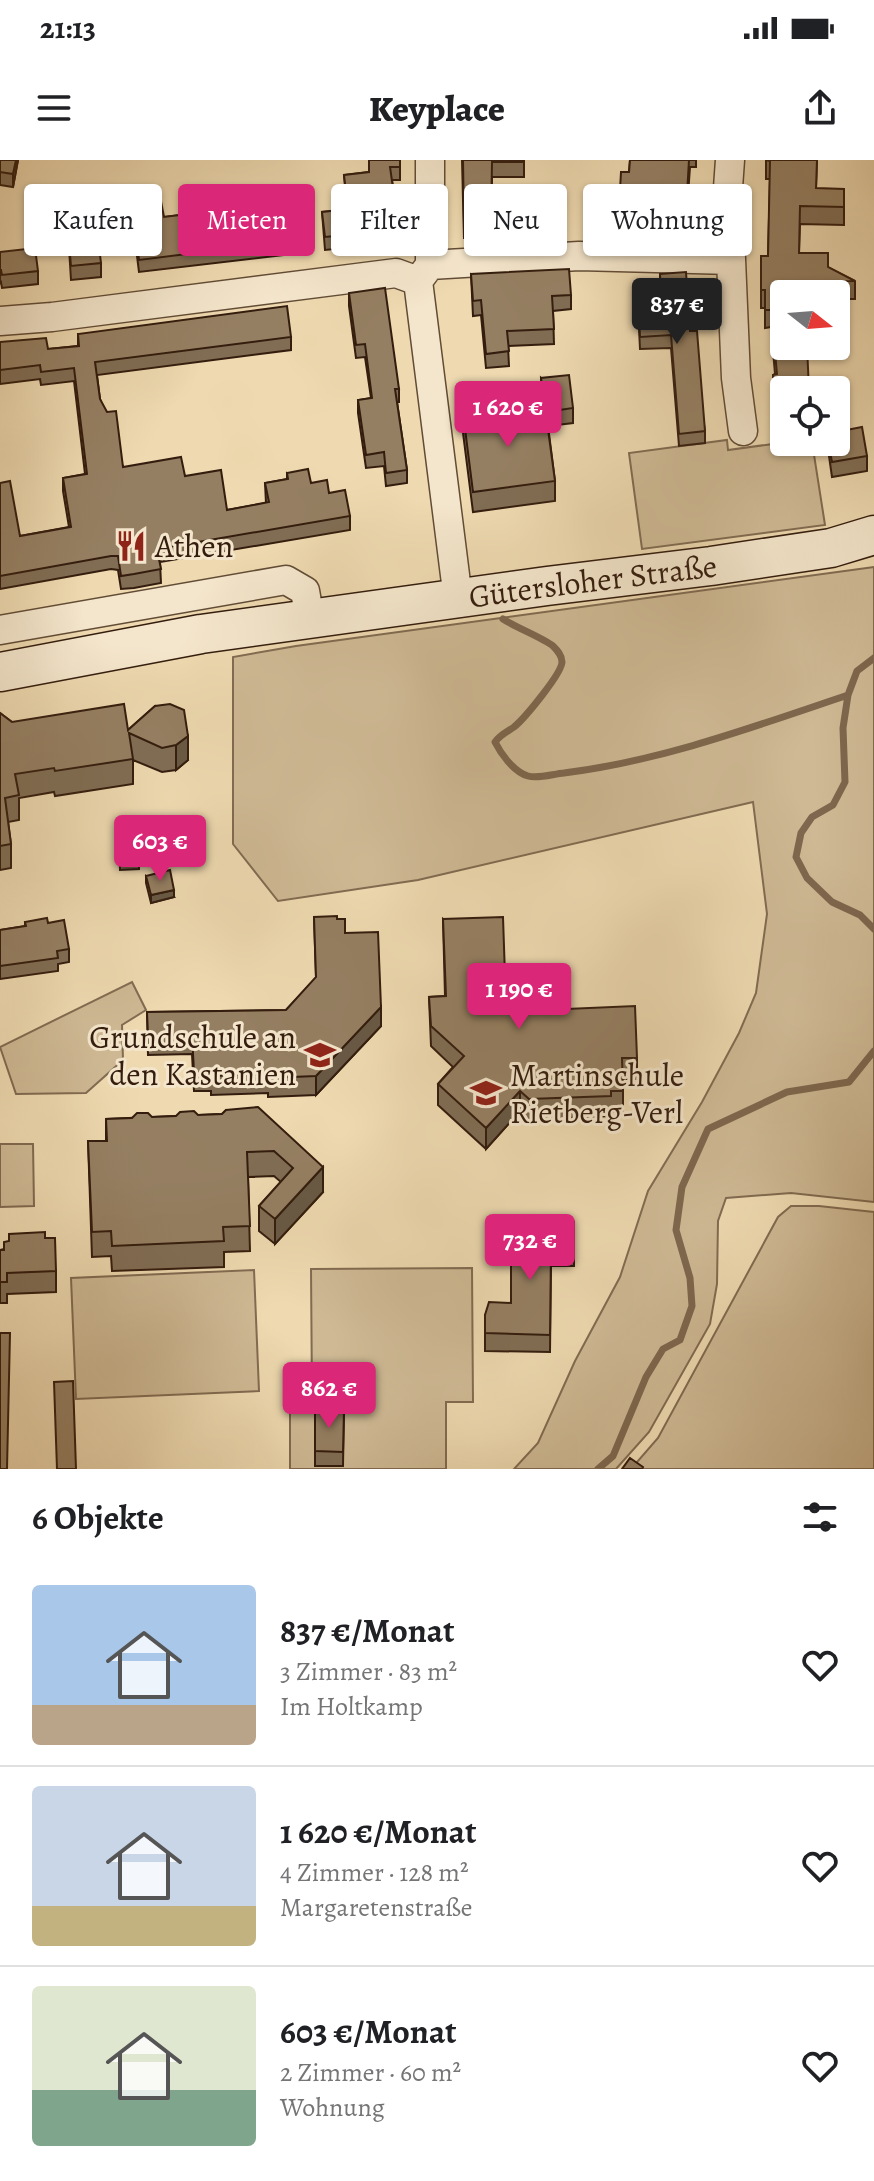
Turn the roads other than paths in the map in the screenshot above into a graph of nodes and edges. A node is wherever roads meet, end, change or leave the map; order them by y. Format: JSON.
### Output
{"nodes":[{"id":1,"x":430,"y":160,"type":"edge"},
{"id":2,"x":730,"y":160,"type":"edge"},
{"id":3,"x":731,"y":260,"type":"junction"},
{"id":4,"x":424,"y":273,"type":"junction"},
{"id":5,"x":0,"y":321,"type":"edge"},
{"id":6,"x":743,"y":431,"type":"dead end"},
{"id":7,"x":874,"y":535,"type":"edge"},
{"id":8,"x":458,"y":599,"type":"junction"},
{"id":9,"x":310,"y":619,"type":"junction"},
{"id":10,"x":0,"y":630,"type":"edge"},
{"id":11,"x":0,"y":672,"type":"edge"}],
"edges":[{"from":1,"to":4,"type":"street"},
{"from":2,"to":3,"type":"street"},
{"from":3,"to":4,"type":"street"},
{"from":3,"to":6,"type":"street"},
{"from":4,"to":5,"type":"street"},
{"from":4,"to":8,"type":"street"},
{"from":7,"to":8,"type":"main road","name":"Gütersloher Straße"},
{"from":8,"to":9,"type":"main road","name":"Gütersloher Straße"},
{"from":9,"to":10,"type":"street"},
{"from":9,"to":11,"type":"main road","name":"Gütersloher Straße"}]}
